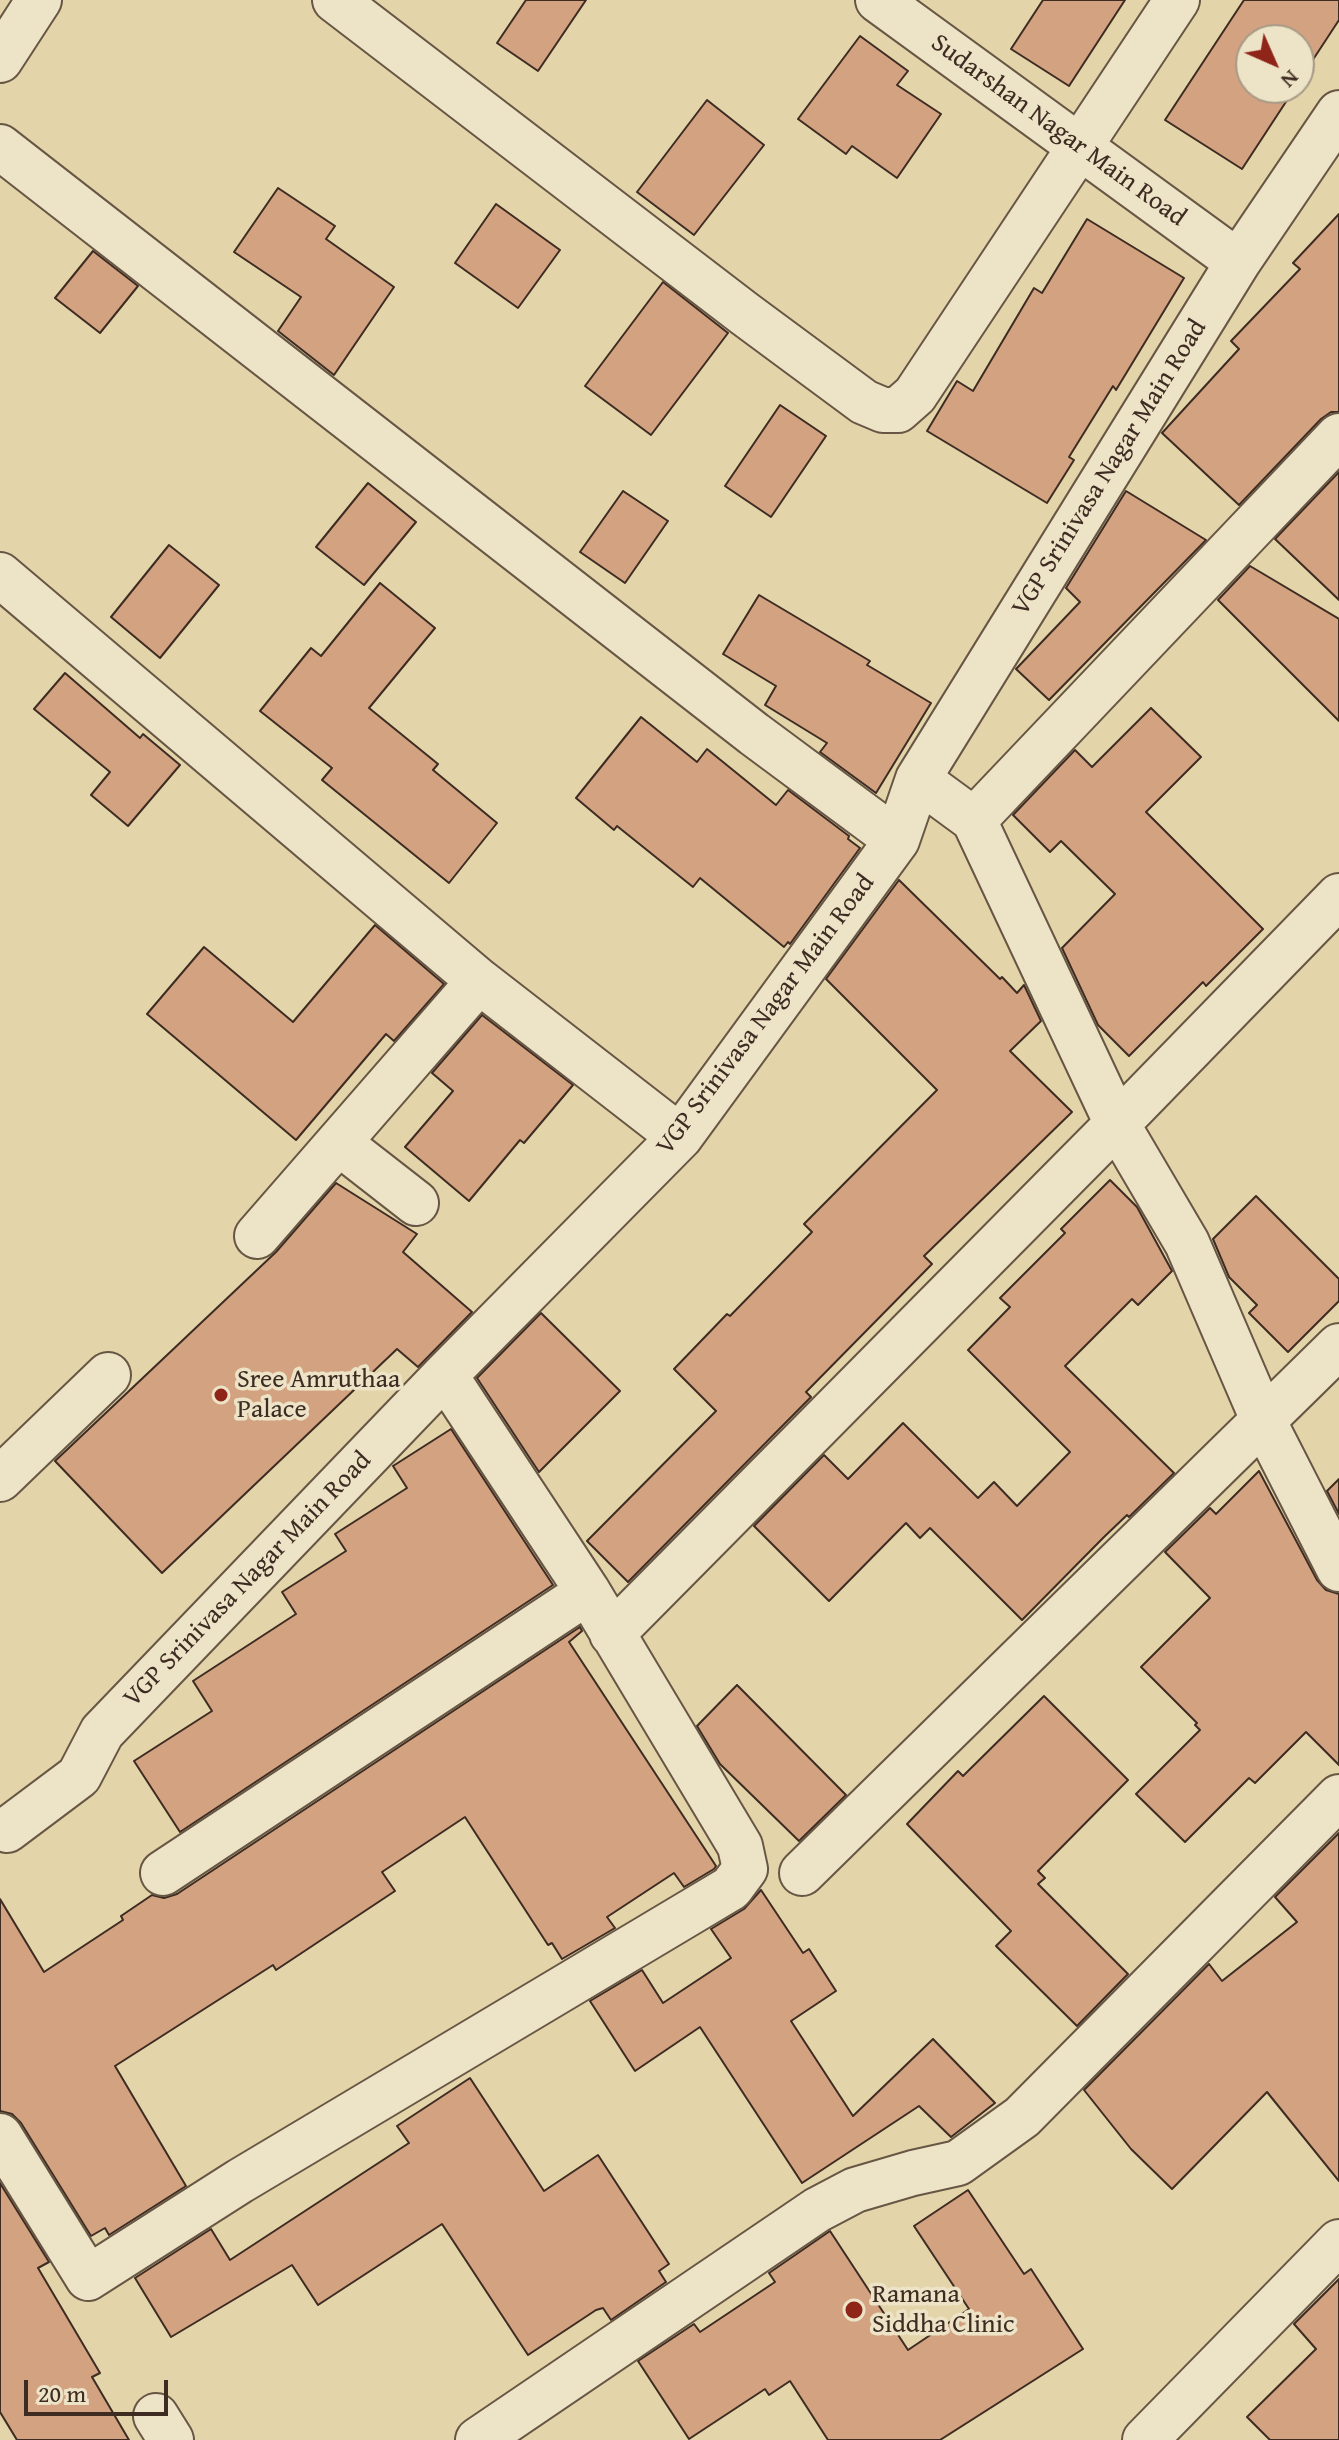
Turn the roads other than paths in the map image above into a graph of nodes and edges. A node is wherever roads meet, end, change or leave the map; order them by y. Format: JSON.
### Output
{"nodes":[{"id":1,"x":39,"y":0,"type":"edge"},
{"id":2,"x":335,"y":0,"type":"edge"},
{"id":3,"x":878,"y":0,"type":"edge"},
{"id":4,"x":1177,"y":0,"type":"edge"},
{"id":5,"x":0,"y":60,"type":"edge"},
{"id":6,"x":1339,"y":113,"type":"edge"},
{"id":7,"x":0,"y":147,"type":"edge"},
{"id":8,"x":1081,"y":148,"type":"junction"},
{"id":9,"x":1238,"y":262,"type":"junction"},
{"id":10,"x":1339,"y":436,"type":"edge"},
{"id":11,"x":0,"y":575,"type":"edge"},
{"id":12,"x":918,"y":779,"type":"junction"},
{"id":13,"x":974,"y":820,"type":"junction"},
{"id":14,"x":897,"y":840,"type":"junction"},
{"id":15,"x":1339,"y":896,"type":"edge"},
{"id":16,"x":479,"y":981,"type":"junction"},
{"id":17,"x":1117,"y":1124,"type":"junction"},
{"id":18,"x":680,"y":1137,"type":"junction"},
{"id":19,"x":339,"y":1143,"type":"junction"},
{"id":20,"x":416,"y":1203,"type":"dead end"},
{"id":21,"x":257,"y":1236,"type":"dead end"},
{"id":22,"x":1339,"y":1346,"type":"edge"},
{"id":23,"x":108,"y":1375,"type":"dead end"},
{"id":24,"x":445,"y":1375,"type":"junction"},
{"id":25,"x":1264,"y":1422,"type":"junction"},
{"id":26,"x":0,"y":1479,"type":"edge"},
{"id":27,"x":1339,"y":1569,"type":"edge"},
{"id":28,"x":588,"y":1592,"type":"junction"},
{"id":29,"x":612,"y":1634,"type":"junction"},
{"id":30,"x":1339,"y":1797,"type":"edge"},
{"id":31,"x":7,"y":1830,"type":"dead end"},
{"id":32,"x":163,"y":1873,"type":"dead end"},
{"id":33,"x":802,"y":1873,"type":"dead end"},
{"id":34,"x":0,"y":2136,"type":"edge"},
{"id":35,"x":1339,"y":2242,"type":"edge"},
{"id":36,"x":478,"y":2440,"type":"edge"},
{"id":37,"x":1145,"y":2440,"type":"edge"}],
"edges":[{"from":1,"to":5,"type":"street"},
{"from":2,"to":8,"type":"street"},
{"from":3,"to":8,"type":"street","name":"Sudarshan Nagar Main Road"},
{"from":4,"to":8,"type":"street"},
{"from":6,"to":9,"type":"street","name":"VGP Srinivasa Nagar Main Road"},
{"from":7,"to":14,"type":"street"},
{"from":8,"to":9,"type":"street","name":"Sudarshan Nagar Main Road"},
{"from":9,"to":12,"type":"street","name":"VGP Srinivasa Nagar Main Road"},
{"from":10,"to":13,"type":"street"},
{"from":11,"to":16,"type":"street"},
{"from":12,"to":13,"type":"street"},
{"from":12,"to":14,"type":"street","name":"VGP Srinivasa Nagar Main Road"},
{"from":13,"to":17,"type":"street"},
{"from":14,"to":18,"type":"street","name":"VGP Srinivasa Nagar Main Road"},
{"from":15,"to":17,"type":"street"},
{"from":16,"to":18,"type":"street"},
{"from":16,"to":19,"type":"street"},
{"from":17,"to":25,"type":"street"},
{"from":17,"to":29,"type":"street"},
{"from":18,"to":24,"type":"street","name":"VGP Srinivasa Nagar Main Road"},
{"from":19,"to":20,"type":"street"},
{"from":19,"to":21,"type":"street"},
{"from":22,"to":25,"type":"street"},
{"from":23,"to":26,"type":"street"},
{"from":24,"to":28,"type":"street"},
{"from":24,"to":31,"type":"street","name":"VGP Srinivasa Nagar Main Road"},
{"from":25,"to":27,"type":"street"},
{"from":25,"to":33,"type":"street"},
{"from":28,"to":29,"type":"street"},
{"from":28,"to":32,"type":"street"},
{"from":29,"to":34,"type":"street"},
{"from":30,"to":36,"type":"street"},
{"from":35,"to":37,"type":"street"}]}
